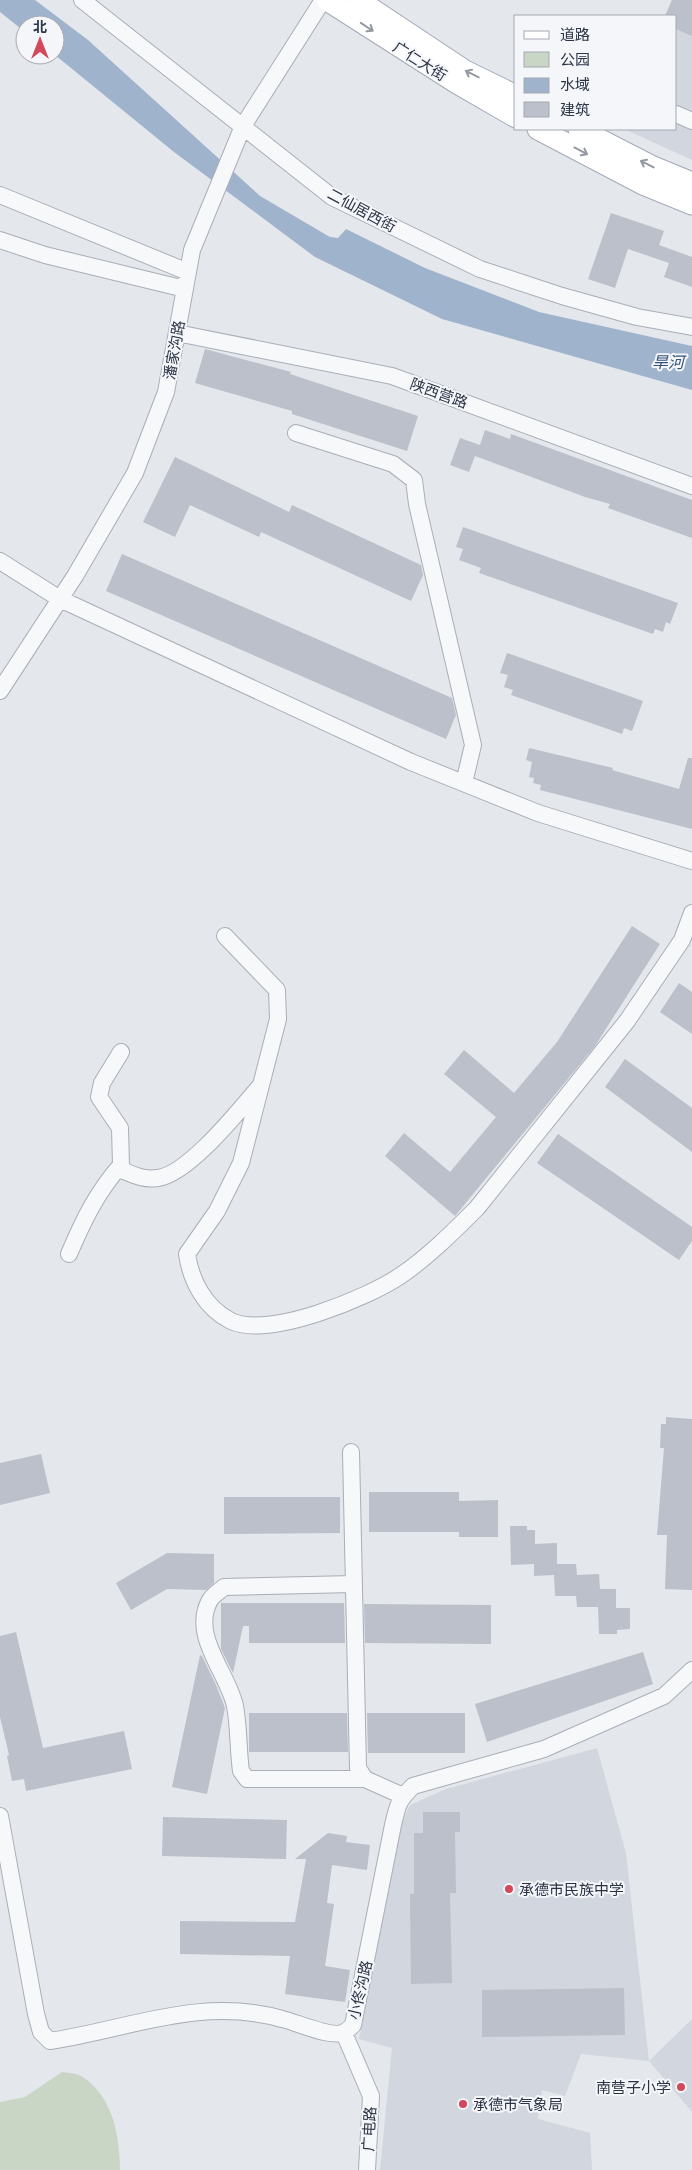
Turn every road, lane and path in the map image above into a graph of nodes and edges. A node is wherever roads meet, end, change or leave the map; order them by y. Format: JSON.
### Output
{"nodes":[{"id":1,"x":82,"y":0,"type":"edge"},
{"id":2,"x":325,"y":0,"type":"edge"},
{"id":3,"x":358,"y":0,"type":"edge"},
{"id":4,"x":514,"y":95,"type":"edge"},
{"id":5,"x":677,"y":114,"type":"edge"},
{"id":6,"x":514,"y":115,"type":"edge"},
{"id":7,"x":692,"y":121,"type":"edge"},
{"id":8,"x":243,"y":126,"type":"junction"},
{"id":9,"x":540,"y":130,"type":"edge"},
{"id":10,"x":581,"y":130,"type":"edge"},
{"id":11,"x":692,"y":182,"type":"edge"},
{"id":12,"x":0,"y":195,"type":"edge"},
{"id":13,"x":692,"y":204,"type":"edge"},
{"id":14,"x":0,"y":240,"type":"edge"},
{"id":15,"x":188,"y":272,"type":"junction"},
{"id":16,"x":185,"y":289,"type":"junction"},
{"id":17,"x":692,"y":327,"type":"edge"},
{"id":18,"x":177,"y":333,"type":"junction"},
{"id":19,"x":296,"y":433,"type":"dead end"},
{"id":20,"x":692,"y":486,"type":"edge"},
{"id":21,"x":0,"y":561,"type":"edge"},
{"id":22,"x":60,"y":599,"type":"junction"},
{"id":23,"x":0,"y":691,"type":"edge"},
{"id":24,"x":464,"y":783,"type":"junction"},
{"id":25,"x":692,"y":861,"type":"edge"},
{"id":26,"x":692,"y":913,"type":"edge"},
{"id":27,"x":225,"y":936,"type":"dead end"},
{"id":28,"x":121,"y":1052,"type":"dead end"},
{"id":29,"x":264,"y":1081,"type":"junction"},
{"id":30,"x":121,"y":1165,"type":"junction"},
{"id":31,"x":69,"y":1254,"type":"dead end"},
{"id":32,"x":351,"y":1452,"type":"dead end"},
{"id":33,"x":354,"y":1584,"type":"junction"},
{"id":34,"x":692,"y":1670,"type":"edge"},
{"id":35,"x":366,"y":1779,"type":"junction"},
{"id":36,"x":403,"y":1796,"type":"junction"},
{"id":37,"x":0,"y":1816,"type":"edge"},
{"id":38,"x":344,"y":2033,"type":"junction"},
{"id":39,"x":366,"y":2170,"type":"edge"}],
"edges":[{"from":1,"to":8,"type":"street","name":"二仙居西街"},
{"from":2,"to":6,"type":"main road","name":"广仁大街","one_way":true},
{"from":2,"to":8,"type":"street","name":"潘家沟路"},
{"from":4,"to":3,"type":"main road","name":"广仁大街","one_way":true},
{"from":5,"to":7,"type":"street"},
{"from":8,"to":15,"type":"street","name":"潘家沟路"},
{"from":8,"to":17,"type":"street","name":"二仙居西街"},
{"from":9,"to":13,"type":"main road","one_way":true},
{"from":11,"to":10,"type":"main road","one_way":true},
{"from":12,"to":15,"type":"street"},
{"from":14,"to":16,"type":"street"},
{"from":15,"to":16,"type":"street","name":"潘家沟路"},
{"from":16,"to":18,"type":"street","name":"潘家沟路"},
{"from":18,"to":20,"type":"street","name":"陕西营路"},
{"from":18,"to":22,"type":"street","name":"潘家沟路"},
{"from":19,"to":24,"type":"street"},
{"from":21,"to":22,"type":"street"},
{"from":22,"to":23,"type":"street","name":"潘家沟路"},
{"from":22,"to":24,"type":"street"},
{"from":24,"to":25,"type":"street"},
{"from":26,"to":29,"type":"street"},
{"from":27,"to":29,"type":"street"},
{"from":28,"to":30,"type":"street"},
{"from":29,"to":30,"type":"street"},
{"from":30,"to":31,"type":"street"},
{"from":32,"to":33,"type":"street"},
{"from":33,"to":35,"type":"street"},
{"from":33,"to":35,"type":"street"},
{"from":34,"to":36,"type":"street"},
{"from":35,"to":36,"type":"street"},
{"from":36,"to":38,"type":"street","name":"小佟沟路"},
{"from":37,"to":38,"type":"street","name":"小佟沟路"},
{"from":38,"to":39,"type":"street","name":"广电路"}]}
